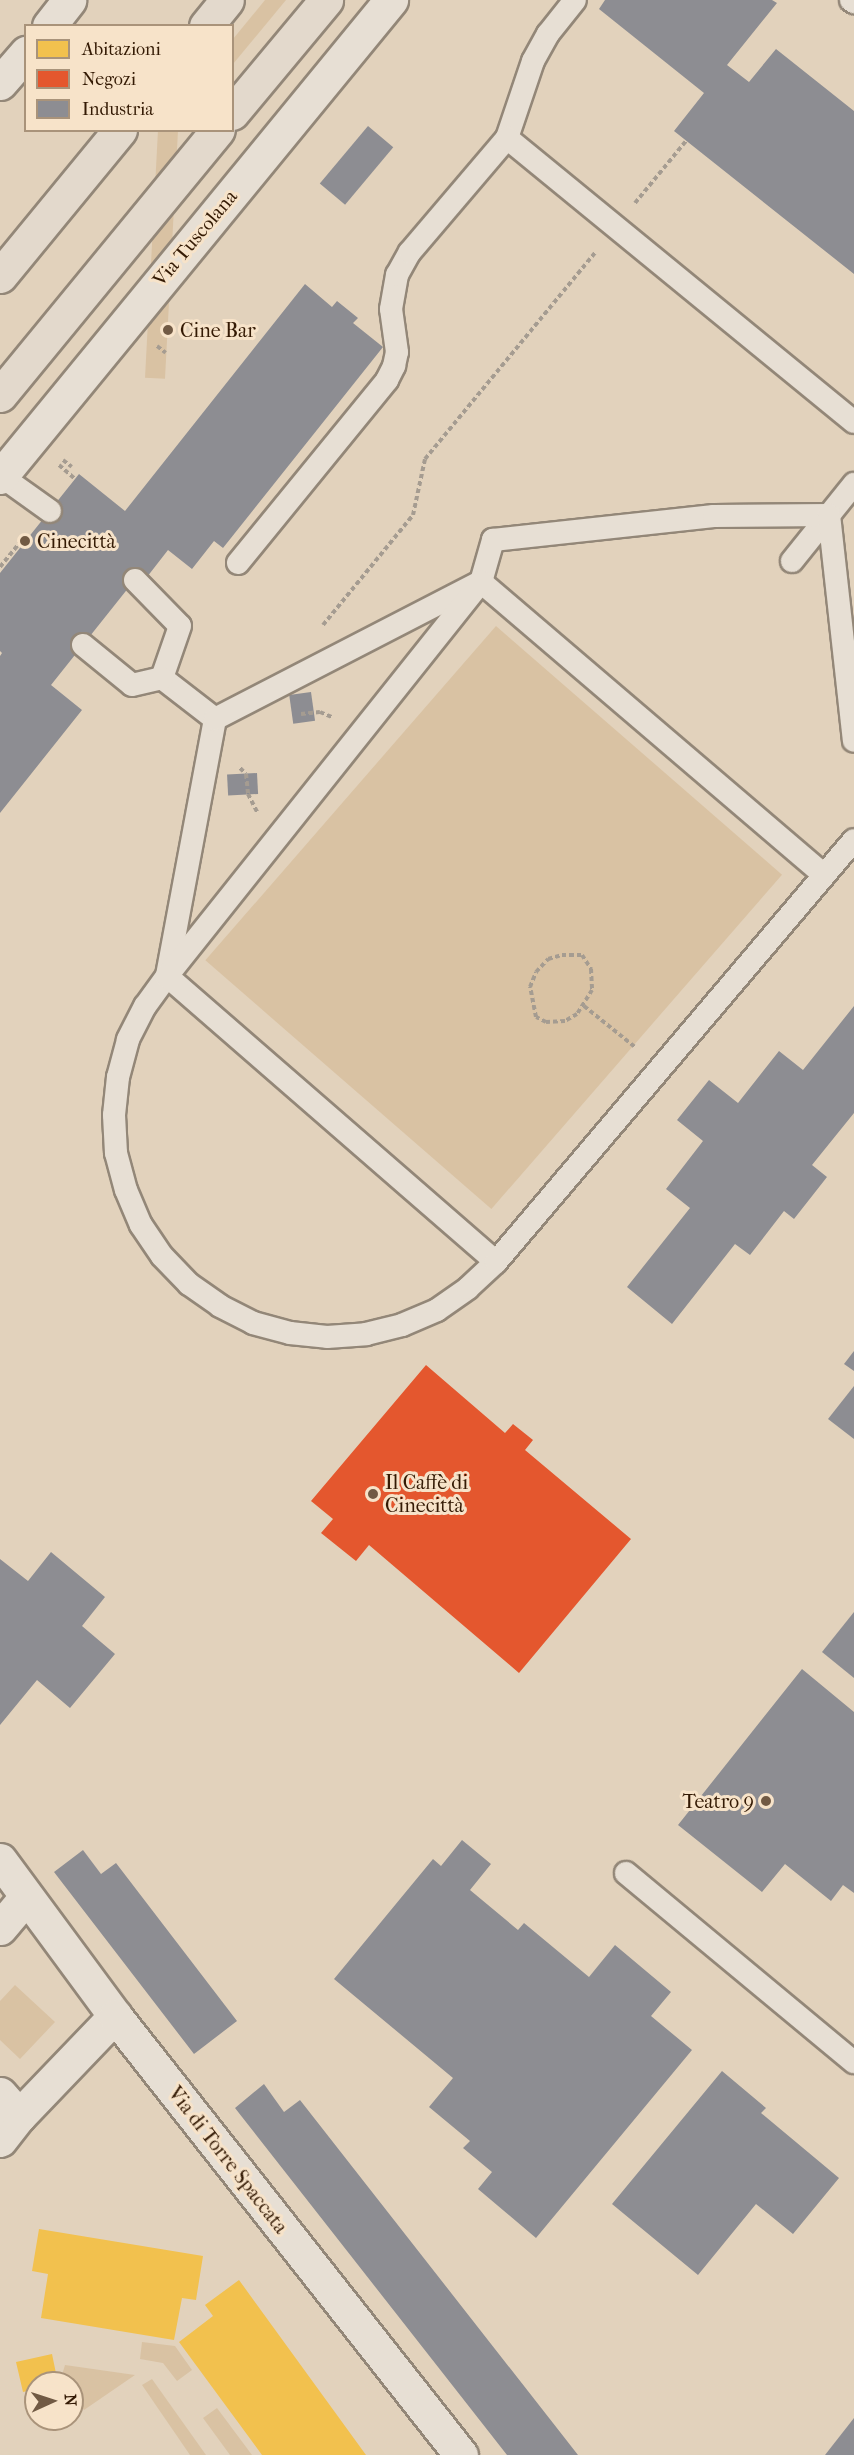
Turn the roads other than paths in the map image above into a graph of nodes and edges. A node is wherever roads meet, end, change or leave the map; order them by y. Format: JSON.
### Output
{"nodes":[{"id":1,"x":226,"y":0,"type":"edge"},
{"id":2,"x":326,"y":0,"type":"edge"},
{"id":3,"x":392,"y":0,"type":"edge"},
{"id":4,"x":575,"y":0,"type":"edge"},
{"id":5,"x":208,"y":24,"type":"edge"},
{"id":6,"x":234,"y":111,"type":"edge"},
{"id":7,"x":118,"y":132,"type":"edge"},
{"id":8,"x":216,"y":132,"type":"edge"},
{"id":9,"x":507,"y":138,"type":"junction"},
{"id":10,"x":0,"y":276,"type":"edge"},
{"id":11,"x":0,"y":395,"type":"edge"},
{"id":12,"x":854,"y":422,"type":"edge"},
{"id":13,"x":1,"y":476,"type":"edge"},
{"id":14,"x":854,"y":484,"type":"edge"},
{"id":15,"x":50,"y":511,"type":"dead end"},
{"id":16,"x":829,"y":515,"type":"junction"},
{"id":17,"x":792,"y":561,"type":"dead end"},
{"id":18,"x":238,"y":563,"type":"dead end"},
{"id":19,"x":135,"y":580,"type":"dead end"},
{"id":20,"x":481,"y":582,"type":"junction"},
{"id":21,"x":83,"y":645,"type":"dead end"},
{"id":22,"x":162,"y":678,"type":"junction"},
{"id":23,"x":215,"y":719,"type":"junction"},
{"id":24,"x":854,"y":741,"type":"edge"},
{"id":25,"x":854,"y":840,"type":"edge"},
{"id":26,"x":824,"y":874,"type":"junction"},
{"id":27,"x":167,"y":976,"type":"junction"},
{"id":28,"x":496,"y":1262,"type":"junction"},
{"id":29,"x":0,"y":1860,"type":"edge"},
{"id":30,"x":626,"y":1873,"type":"dead end"},
{"id":31,"x":26,"y":1897,"type":"junction"},
{"id":32,"x":0,"y":1928,"type":"edge"},
{"id":33,"x":115,"y":2016,"type":"junction"},
{"id":34,"x":854,"y":2062,"type":"edge"},
{"id":35,"x":6,"y":2117,"type":"edge"},
{"id":36,"x":461,"y":2455,"type":"edge"}],
"edges":[{"from":1,"to":5,"type":"main road"},
{"from":2,"to":6,"type":"main road"},
{"from":3,"to":13,"type":"street","name":"Via Tuscolana"},
{"from":4,"to":9,"type":"lane"},
{"from":7,"to":10,"type":"main road"},
{"from":8,"to":11,"type":"main road"},
{"from":9,"to":12,"type":"lane"},
{"from":9,"to":18,"type":"lane"},
{"from":13,"to":15,"type":"lane"},
{"from":14,"to":16,"type":"lane"},
{"from":16,"to":17,"type":"lane"},
{"from":16,"to":20,"type":"lane"},
{"from":16,"to":24,"type":"lane"},
{"from":19,"to":22,"type":"lane"},
{"from":20,"to":23,"type":"lane"},
{"from":20,"to":26,"type":"lane"},
{"from":20,"to":27,"type":"lane"},
{"from":21,"to":22,"type":"lane"},
{"from":22,"to":23,"type":"lane"},
{"from":23,"to":27,"type":"lane"},
{"from":25,"to":26,"type":"lane"},
{"from":26,"to":28,"type":"lane"},
{"from":27,"to":28,"type":"lane"},
{"from":27,"to":28,"type":"lane"},
{"from":29,"to":31,"type":"street","name":"Via di Torre Spaccata"},
{"from":30,"to":34,"type":"lane"},
{"from":31,"to":32,"type":"street"},
{"from":31,"to":33,"type":"street","name":"Via di Torre Spaccata"},
{"from":33,"to":35,"type":"street"},
{"from":33,"to":36,"type":"street","name":"Via di Torre Spaccata"}]}
